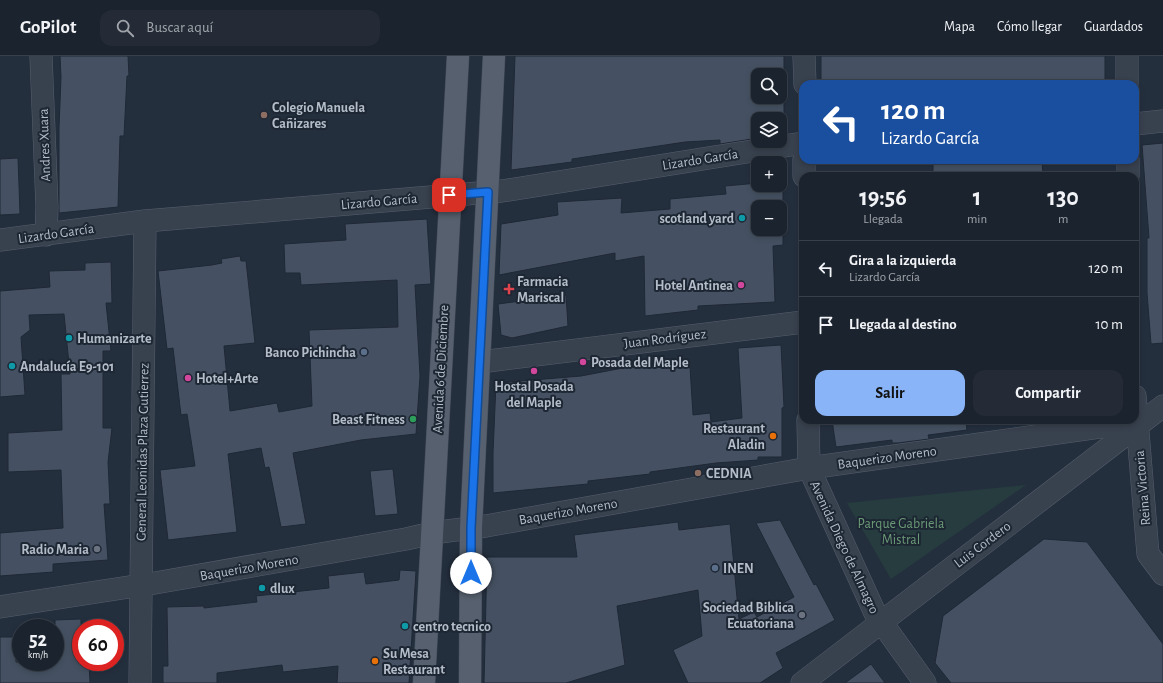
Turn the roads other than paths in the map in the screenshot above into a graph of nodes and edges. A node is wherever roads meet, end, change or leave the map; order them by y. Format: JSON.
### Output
{"nodes":[{"id":1,"x":41,"y":56,"type":"edge"},
{"id":2,"x":458,"y":56,"type":"edge"},
{"id":3,"x":494,"y":56,"type":"edge"},
{"id":4,"x":804,"y":56,"type":"edge"},
{"id":5,"x":1127,"y":56,"type":"edge"},
{"id":6,"x":805,"y":80,"type":"edge"},
{"id":7,"x":1127,"y":80,"type":"edge"},
{"id":8,"x":1163,"y":121,"type":"edge"},
{"id":9,"x":1139,"y":124,"type":"edge"},
{"id":10,"x":799,"y":144,"type":"edge"},
{"id":11,"x":488,"y":192,"type":"junction"},
{"id":12,"x":449,"y":195,"type":"junction"},
{"id":13,"x":145,"y":221,"type":"junction"},
{"id":14,"x":46,"y":235,"type":"junction"},
{"id":15,"x":0,"y":240,"type":"edge"},
{"id":16,"x":799,"y":322,"type":"edge"},
{"id":17,"x":480,"y":362,"type":"junction"},
{"id":18,"x":1163,"y":406,"type":"edge"},
{"id":19,"x":808,"y":424,"type":"edge"},
{"id":20,"x":1139,"y":424,"type":"edge"},
{"id":21,"x":1139,"y":424,"type":"edge"},
{"id":22,"x":1136,"y":426,"type":"junction"},
{"id":23,"x":809,"y":468,"type":"junction"},
{"id":24,"x":471,"y":528,"type":"junction"},
{"id":25,"x":432,"y":533,"type":"junction"},
{"id":26,"x":1163,"y":574,"type":"edge"},
{"id":27,"x":141,"y":585,"type":"junction"},
{"id":28,"x":0,"y":607,"type":"edge"},
{"id":29,"x":880,"y":622,"type":"junction"},
{"id":30,"x":140,"y":683,"type":"edge"},
{"id":31,"x":424,"y":683,"type":"edge"},
{"id":32,"x":470,"y":683,"type":"edge"},
{"id":33,"x":802,"y":683,"type":"edge"},
{"id":34,"x":925,"y":683,"type":"edge"}],
"edges":[{"from":1,"to":14,"type":"street","name":"Andres Xuara"},
{"from":2,"to":12,"type":"main road","name":"Avenida 6 de Diciembre"},
{"from":3,"to":11,"type":"main road"},
{"from":4,"to":6,"type":"street"},
{"from":5,"to":7,"type":"street"},
{"from":8,"to":9,"type":"street"},
{"from":10,"to":11,"type":"street","name":"Lizardo García"},
{"from":11,"to":12,"type":"street","name":"Lizardo García"},
{"from":11,"to":17,"type":"main road"},
{"from":12,"to":13,"type":"street","name":"Lizardo García"},
{"from":12,"to":25,"type":"main road","name":"Avenida 6 de Diciembre"},
{"from":13,"to":14,"type":"street","name":"Lizardo García"},
{"from":13,"to":27,"type":"street","name":"General Leonidas Plaza Gutierrez"},
{"from":14,"to":15,"type":"street","name":"Lizardo García"},
{"from":16,"to":17,"type":"street","name":"Juan Rodríguez"},
{"from":17,"to":24,"type":"main road"},
{"from":18,"to":21,"type":"street","name":"Luis Cordero"},
{"from":19,"to":23,"type":"street","name":"Avenida Diego de Almagro"},
{"from":20,"to":22,"type":"street","name":"Luis Cordero"},
{"from":22,"to":23,"type":"street","name":"Baquerizo Moreno"},
{"from":22,"to":26,"type":"street","name":"Reina Victoria"},
{"from":22,"to":29,"type":"street","name":"Luis Cordero"},
{"from":23,"to":24,"type":"street","name":"Baquerizo Moreno"},
{"from":23,"to":29,"type":"street","name":"Avenida Diego de Almagro"},
{"from":24,"to":25,"type":"street","name":"Baquerizo Moreno"},
{"from":24,"to":32,"type":"main road"},
{"from":25,"to":27,"type":"street","name":"Baquerizo Moreno"},
{"from":25,"to":31,"type":"main road","name":"Avenida 6 de Diciembre"},
{"from":27,"to":28,"type":"street","name":"Baquerizo Moreno"},
{"from":27,"to":30,"type":"street","name":"General Leonidas Plaza Gutierrez"},
{"from":29,"to":33,"type":"street","name":"Luis Cordero"},
{"from":29,"to":34,"type":"street","name":"Avenida Diego de Almagro"}]}
